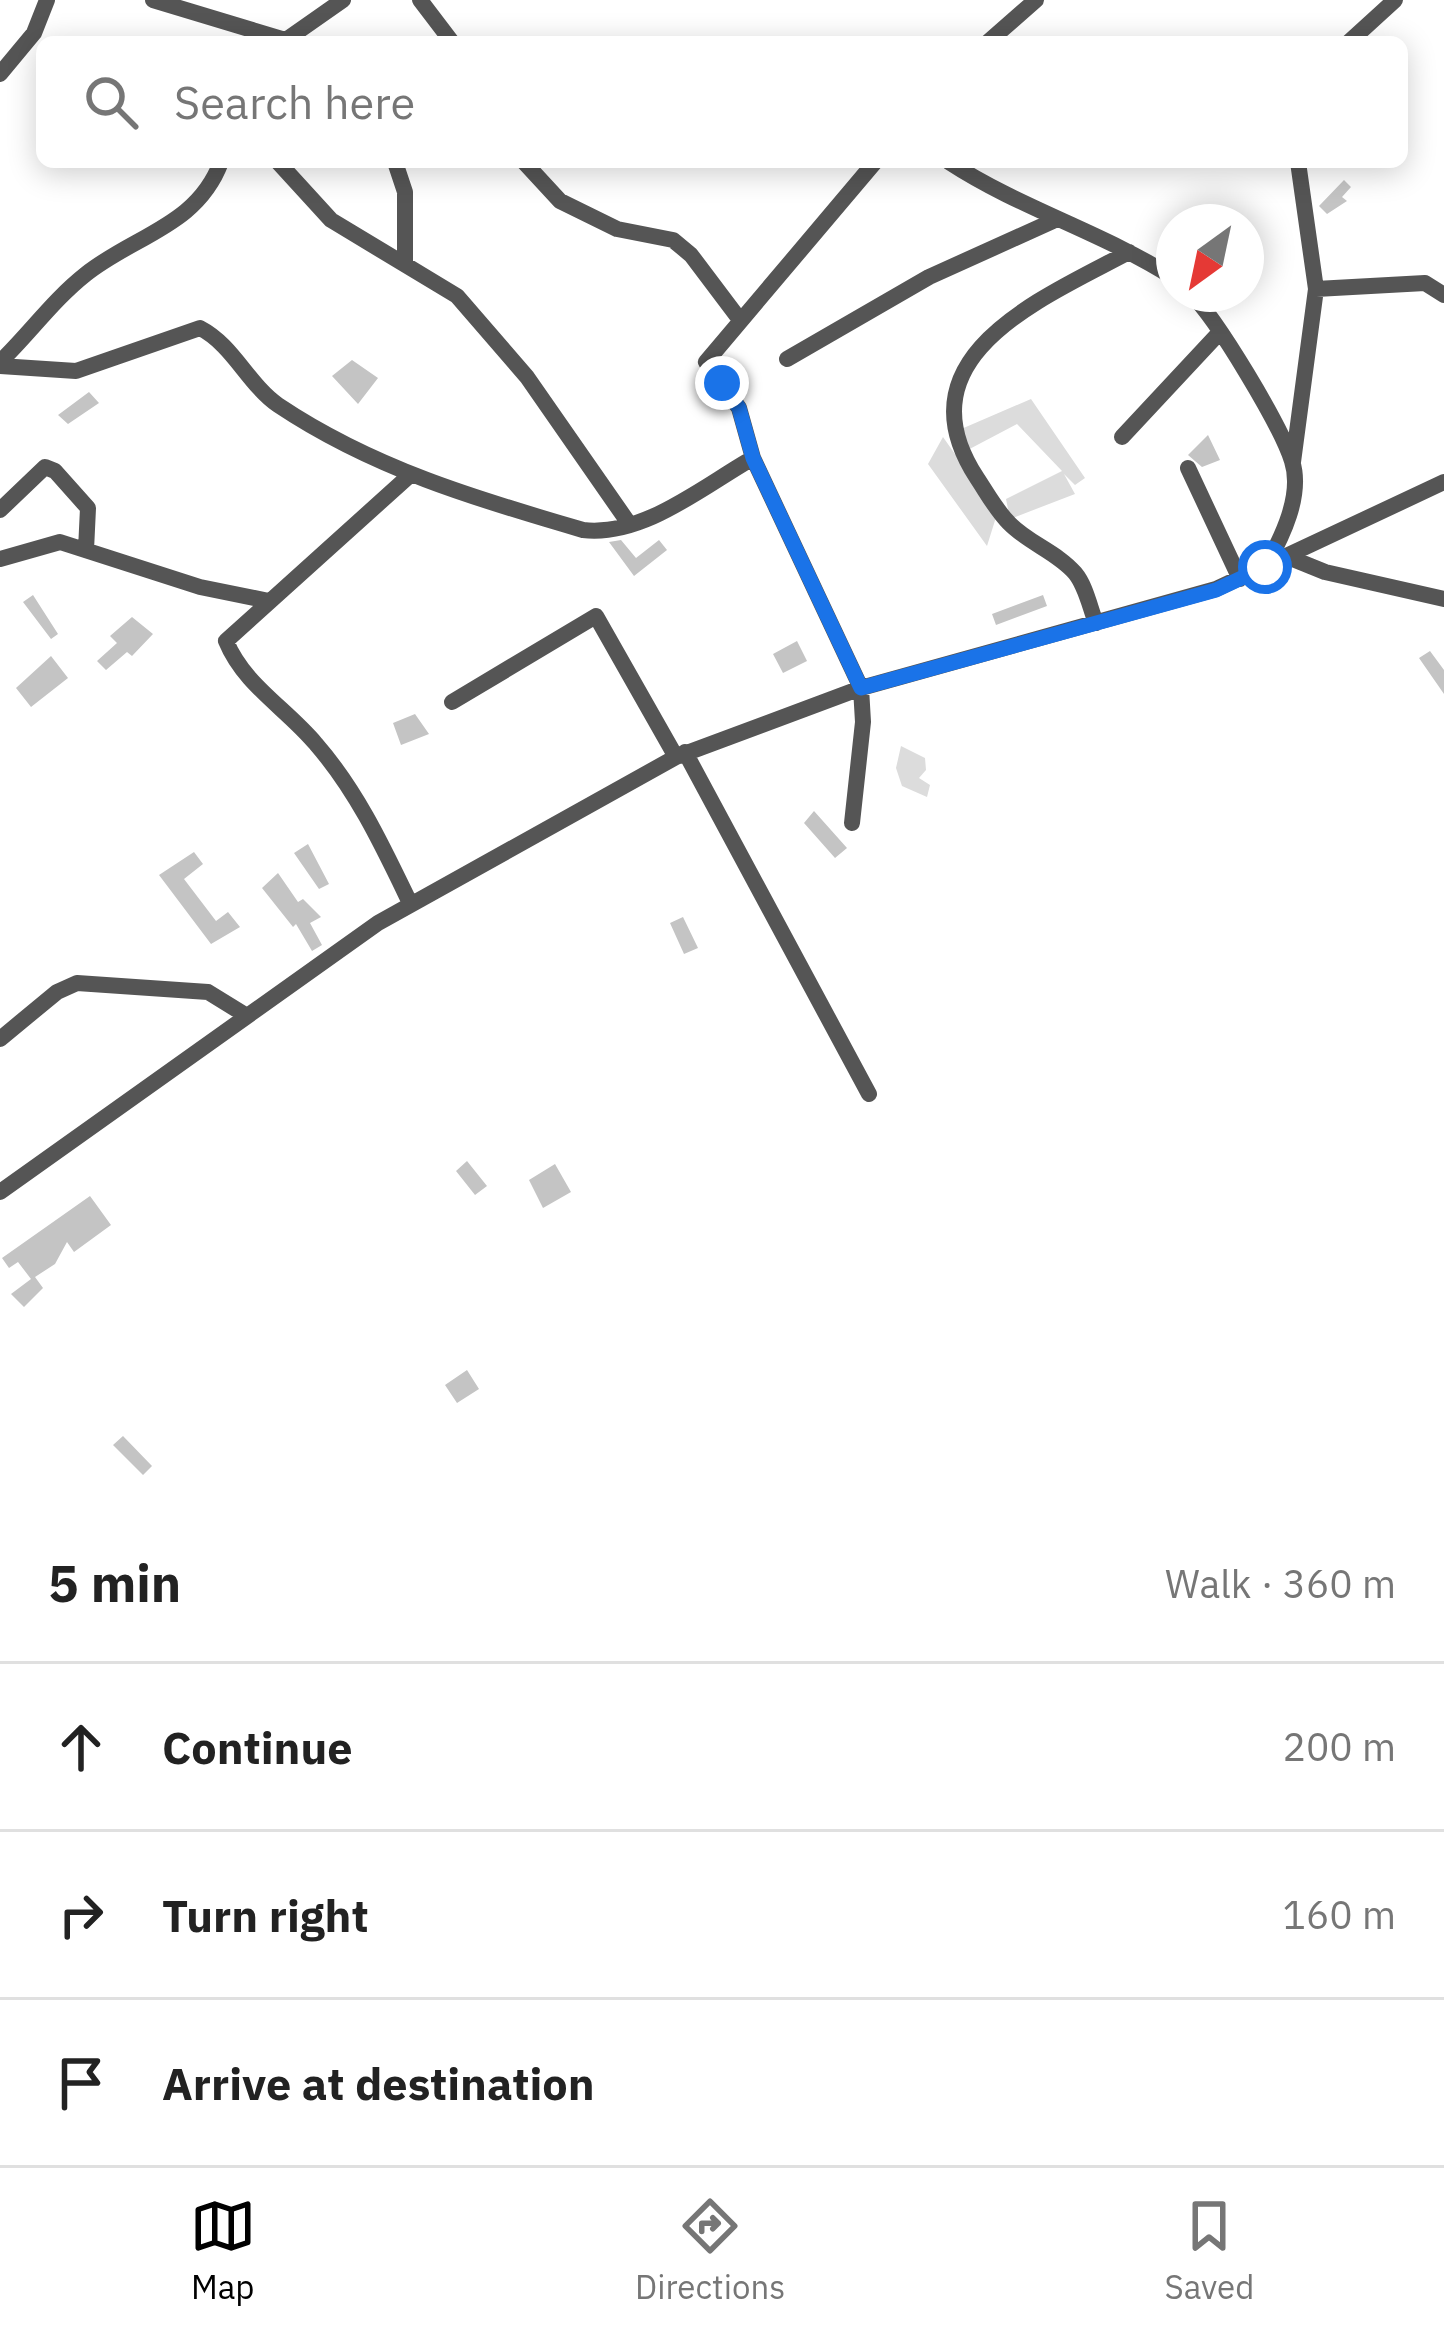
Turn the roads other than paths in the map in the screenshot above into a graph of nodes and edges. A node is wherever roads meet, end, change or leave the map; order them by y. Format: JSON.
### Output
{"nodes":[{"id":1,"x":47,"y":0,"type":"edge"},
{"id":2,"x":153,"y":0,"type":"edge"},
{"id":3,"x":343,"y":0,"type":"edge"},
{"id":4,"x":420,"y":0,"type":"edge"},
{"id":5,"x":1036,"y":0,"type":"edge"},
{"id":6,"x":1395,"y":0,"type":"edge"},
{"id":7,"x":310,"y":34,"type":"edge"},
{"id":8,"x":268,"y":36,"type":"edge"},
{"id":9,"x":447,"y":36,"type":"edge"},
{"id":10,"x":995,"y":36,"type":"edge"},
{"id":11,"x":1355,"y":36,"type":"edge"},
{"id":12,"x":0,"y":74,"type":"edge"},
{"id":13,"x":218,"y":168,"type":"edge"},
{"id":14,"x":283,"y":168,"type":"edge"},
{"id":15,"x":397,"y":168,"type":"edge"},
{"id":16,"x":530,"y":168,"type":"edge"},
{"id":17,"x":870,"y":168,"type":"edge"},
{"id":18,"x":960,"y":168,"type":"edge"},
{"id":19,"x":1299,"y":168,"type":"edge"},
{"id":20,"x":1053,"y":221,"type":"junction"},
{"id":21,"x":1129,"y":252,"type":"junction"},
{"id":22,"x":405,"y":263,"type":"junction"},
{"id":23,"x":1156,"y":268,"type":"edge"},
{"id":24,"x":1316,"y":289,"type":"junction"},
{"id":25,"x":1444,"y":295,"type":"edge"},
{"id":26,"x":1205,"y":312,"type":"edge"},
{"id":27,"x":740,"y":320,"type":"junction"},
{"id":28,"x":1220,"y":332,"type":"junction"},
{"id":29,"x":787,"y":359,"type":"dead end"},
{"id":30,"x":0,"y":363,"type":"edge"},
{"id":31,"x":1122,"y":437,"type":"dead end"},
{"id":32,"x":753,"y":458,"type":"junction"},
{"id":33,"x":1293,"y":463,"type":"junction"},
{"id":34,"x":1188,"y":468,"type":"dead end"},
{"id":35,"x":409,"y":476,"type":"junction"},
{"id":36,"x":1444,"y":482,"type":"edge"},
{"id":37,"x":0,"y":510,"type":"edge"},
{"id":38,"x":630,"y":526,"type":"junction"},
{"id":39,"x":86,"y":550,"type":"junction"},
{"id":40,"x":1288,"y":557,"type":"junction"},
{"id":41,"x":0,"y":559,"type":"edge"},
{"id":42,"x":1265,"y":567,"type":"junction"},
{"id":43,"x":1240,"y":579,"type":"junction"},
{"id":44,"x":1444,"y":599,"type":"edge"},
{"id":45,"x":269,"y":601,"type":"junction"},
{"id":46,"x":1096,"y":623,"type":"junction"},
{"id":47,"x":861,"y":688,"type":"junction"},
{"id":48,"x":452,"y":702,"type":"dead end"},
{"id":49,"x":681,"y":754,"type":"junction"},
{"id":50,"x":852,"y":823,"type":"dead end"},
{"id":51,"x":410,"y":903,"type":"junction"},
{"id":52,"x":247,"y":1016,"type":"junction"},
{"id":53,"x":0,"y":1039,"type":"edge"},
{"id":54,"x":869,"y":1094,"type":"dead end"},
{"id":55,"x":0,"y":1192,"type":"edge"}],
"edges":[{"from":1,"to":12,"type":"street"},
{"from":2,"to":8,"type":"street"},
{"from":3,"to":7,"type":"street"},
{"from":4,"to":9,"type":"street"},
{"from":5,"to":10,"type":"street"},
{"from":6,"to":11,"type":"street"},
{"from":13,"to":30,"type":"street"},
{"from":14,"to":22,"type":"street"},
{"from":15,"to":22,"type":"street"},
{"from":16,"to":27,"type":"street"},
{"from":17,"to":27,"type":"street"},
{"from":18,"to":20,"type":"street"},
{"from":19,"to":24,"type":"street"},
{"from":20,"to":21,"type":"street"},
{"from":20,"to":29,"type":"street"},
{"from":21,"to":23,"type":"street"},
{"from":21,"to":46,"type":"street"},
{"from":22,"to":38,"type":"street"},
{"from":24,"to":25,"type":"street"},
{"from":24,"to":33,"type":"street"},
{"from":26,"to":28,"type":"street"},
{"from":27,"to":32,"type":"street"},
{"from":28,"to":31,"type":"street"},
{"from":28,"to":33,"type":"street"},
{"from":30,"to":35,"type":"street"},
{"from":32,"to":38,"type":"street"},
{"from":32,"to":47,"type":"street"},
{"from":33,"to":42,"type":"street"},
{"from":34,"to":43,"type":"street"},
{"from":35,"to":38,"type":"street"},
{"from":35,"to":45,"type":"street"},
{"from":36,"to":40,"type":"street"},
{"from":37,"to":39,"type":"street"},
{"from":39,"to":41,"type":"street"},
{"from":39,"to":45,"type":"street"},
{"from":40,"to":42,"type":"street"},
{"from":40,"to":44,"type":"street"},
{"from":42,"to":43,"type":"street"},
{"from":43,"to":46,"type":"street"},
{"from":45,"to":51,"type":"street"},
{"from":46,"to":47,"type":"street"},
{"from":47,"to":49,"type":"street"},
{"from":47,"to":50,"type":"street"},
{"from":48,"to":49,"type":"street"},
{"from":49,"to":51,"type":"street"},
{"from":49,"to":54,"type":"street"},
{"from":51,"to":52,"type":"street"},
{"from":52,"to":53,"type":"street"},
{"from":52,"to":55,"type":"street"}]}
